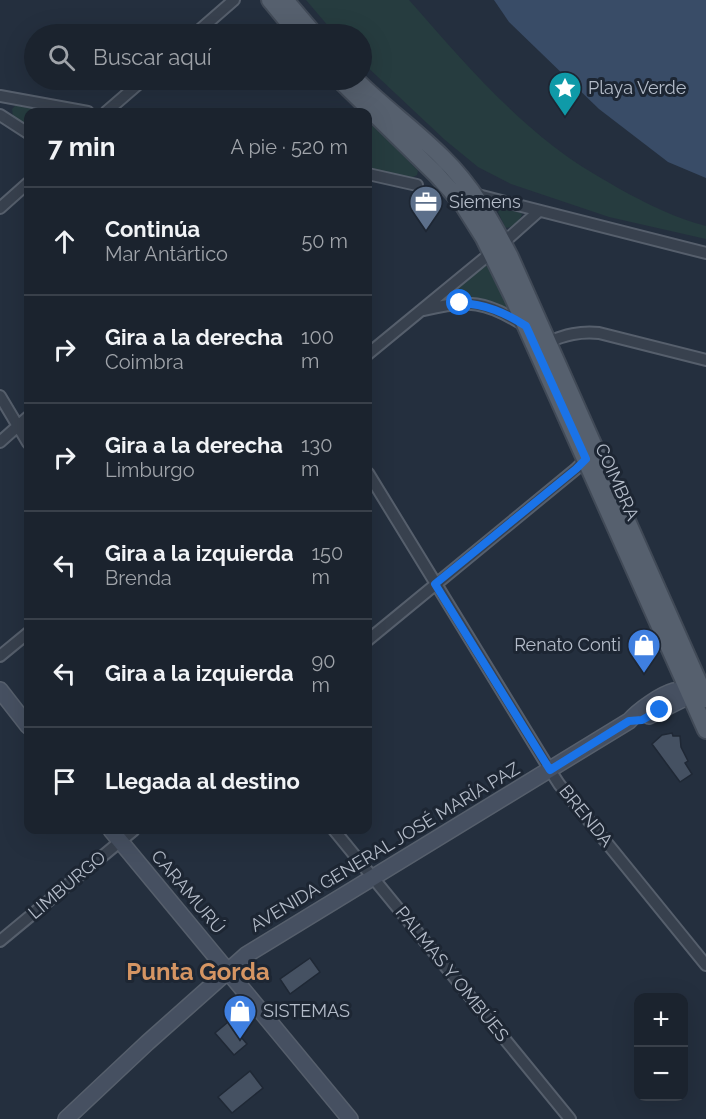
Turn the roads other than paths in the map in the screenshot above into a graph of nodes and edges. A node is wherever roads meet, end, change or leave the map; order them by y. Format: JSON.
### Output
{"nodes":[{"id":1,"x":234,"y":0,"type":"edge"},
{"id":2,"x":270,"y":0,"type":"edge"},
{"id":3,"x":285,"y":0,"type":"edge"},
{"id":4,"x":206,"y":24,"type":"edge"},
{"id":5,"x":290,"y":24,"type":"edge"},
{"id":6,"x":305,"y":24,"type":"edge"},
{"id":7,"x":131,"y":90,"type":"edge"},
{"id":8,"x":349,"y":90,"type":"edge"},
{"id":9,"x":367,"y":90,"type":"edge"},
{"id":10,"x":0,"y":96,"type":"edge"},
{"id":11,"x":66,"y":108,"type":"edge"},
{"id":12,"x":111,"y":108,"type":"edge"},
{"id":13,"x":365,"y":108,"type":"edge"},
{"id":14,"x":0,"y":115,"type":"edge"},
{"id":15,"x":372,"y":115,"type":"edge"},
{"id":16,"x":24,"y":130,"type":"edge"},
{"id":17,"x":372,"y":175,"type":"edge"},
{"id":18,"x":417,"y":185,"type":"dead end"},
{"id":19,"x":24,"y":187,"type":"edge"},
{"id":20,"x":474,"y":194,"type":"junction"},
{"id":21,"x":0,"y":208,"type":"edge"},
{"id":22,"x":539,"y":211,"type":"junction"},
{"id":23,"x":497,"y":248,"type":"junction"},
{"id":24,"x":706,"y":253,"type":"edge"},
{"id":25,"x":420,"y":310,"type":"junction"},
{"id":26,"x":526,"y":326,"type":"junction"},
{"id":27,"x":548,"y":342,"type":"junction"},
{"id":28,"x":372,"y":351,"type":"edge"},
{"id":29,"x":706,"y":360,"type":"edge"},
{"id":30,"x":0,"y":396,"type":"edge"},
{"id":31,"x":24,"y":421,"type":"edge"},
{"id":32,"x":18,"y":426,"type":"junction"},
{"id":33,"x":24,"y":436,"type":"edge"},
{"id":34,"x":0,"y":442,"type":"edge"},
{"id":35,"x":586,"y":459,"type":"junction"},
{"id":36,"x":372,"y":480,"type":"edge"},
{"id":37,"x":435,"y":584,"type":"junction"},
{"id":38,"x":24,"y":636,"type":"edge"},
{"id":39,"x":372,"y":637,"type":"edge"},
{"id":40,"x":0,"y":656,"type":"edge"},
{"id":41,"x":0,"y":690,"type":"edge"},
{"id":42,"x":698,"y":692,"type":"edge"},
{"id":43,"x":24,"y":721,"type":"edge"},
{"id":44,"x":706,"y":730,"type":"edge"},
{"id":45,"x":550,"y":770,"type":"junction"},
{"id":46,"x":337,"y":834,"type":"edge"},
{"id":47,"x":116,"y":835,"type":"edge"},
{"id":48,"x":372,"y":877,"type":"junction"},
{"id":49,"x":0,"y":941,"type":"edge"},
{"id":50,"x":706,"y":964,"type":"edge"},
{"id":51,"x":229,"y":970,"type":"junction"},
{"id":52,"x":66,"y":1119,"type":"edge"},
{"id":53,"x":350,"y":1119,"type":"edge"},
{"id":54,"x":570,"y":1119,"type":"edge"}],
"edges":[{"from":1,"to":4,"type":"street"},
{"from":2,"to":5,"type":"main road"},
{"from":3,"to":6,"type":"main road"},
{"from":7,"to":12,"type":"street"},
{"from":8,"to":13,"type":"main road","name":"COIMBRA"},
{"from":9,"to":20,"type":"main road","name":"COIMBRA"},
{"from":10,"to":11,"type":"street"},
{"from":14,"to":16,"type":"street"},
{"from":15,"to":23,"type":"main road","name":"COIMBRA"},
{"from":17,"to":18,"type":"street"},
{"from":19,"to":21,"type":"street"},
{"from":20,"to":22,"type":"street"},
{"from":20,"to":23,"type":"main road","name":"COIMBRA"},
{"from":22,"to":23,"type":"street"},
{"from":22,"to":24,"type":"street"},
{"from":23,"to":25,"type":"street"},
{"from":23,"to":26,"type":"main road","name":"COIMBRA"},
{"from":23,"to":27,"type":"main road","name":"COIMBRA"},
{"from":25,"to":26,"type":"street"},
{"from":25,"to":28,"type":"street"},
{"from":26,"to":35,"type":"main road","name":"COIMBRA"},
{"from":27,"to":29,"type":"street"},
{"from":27,"to":42,"type":"main road","name":"COIMBRA"},
{"from":30,"to":32,"type":"street"},
{"from":31,"to":32,"type":"street"},
{"from":32,"to":33,"type":"street"},
{"from":32,"to":34,"type":"street"},
{"from":35,"to":37,"type":"street"},
{"from":35,"to":42,"type":"main road","name":"COIMBRA"},
{"from":36,"to":37,"type":"street","name":"BRENDA"},
{"from":37,"to":39,"type":"street"},
{"from":37,"to":45,"type":"street","name":"BRENDA"},
{"from":38,"to":40,"type":"street"},
{"from":41,"to":43,"type":"street"},
{"from":42,"to":44,"type":"main road","name":"COIMBRA"},
{"from":42,"to":45,"type":"street","name":"AVENIDA GENERAL JOSÉ MARÍA PAZ"},
{"from":45,"to":48,"type":"street","name":"AVENIDA GENERAL JOSÉ MARÍA PAZ"},
{"from":45,"to":50,"type":"street","name":"BRENDA"},
{"from":46,"to":48,"type":"street","name":"PALMAS Y OMBÚES"},
{"from":47,"to":49,"type":"street","name":"LIMBURGO"},
{"from":47,"to":51,"type":"street","name":"CARAMURÚ"},
{"from":48,"to":51,"type":"street","name":"AVENIDA GENERAL JOSÉ MARÍA PAZ"},
{"from":48,"to":54,"type":"street","name":"PALMAS Y OMBÚES"},
{"from":51,"to":52,"type":"street","name":"AVENIDA GENERAL JOSÉ MARÍA PAZ"},
{"from":51,"to":53,"type":"street","name":"CARAMURÚ"}]}
